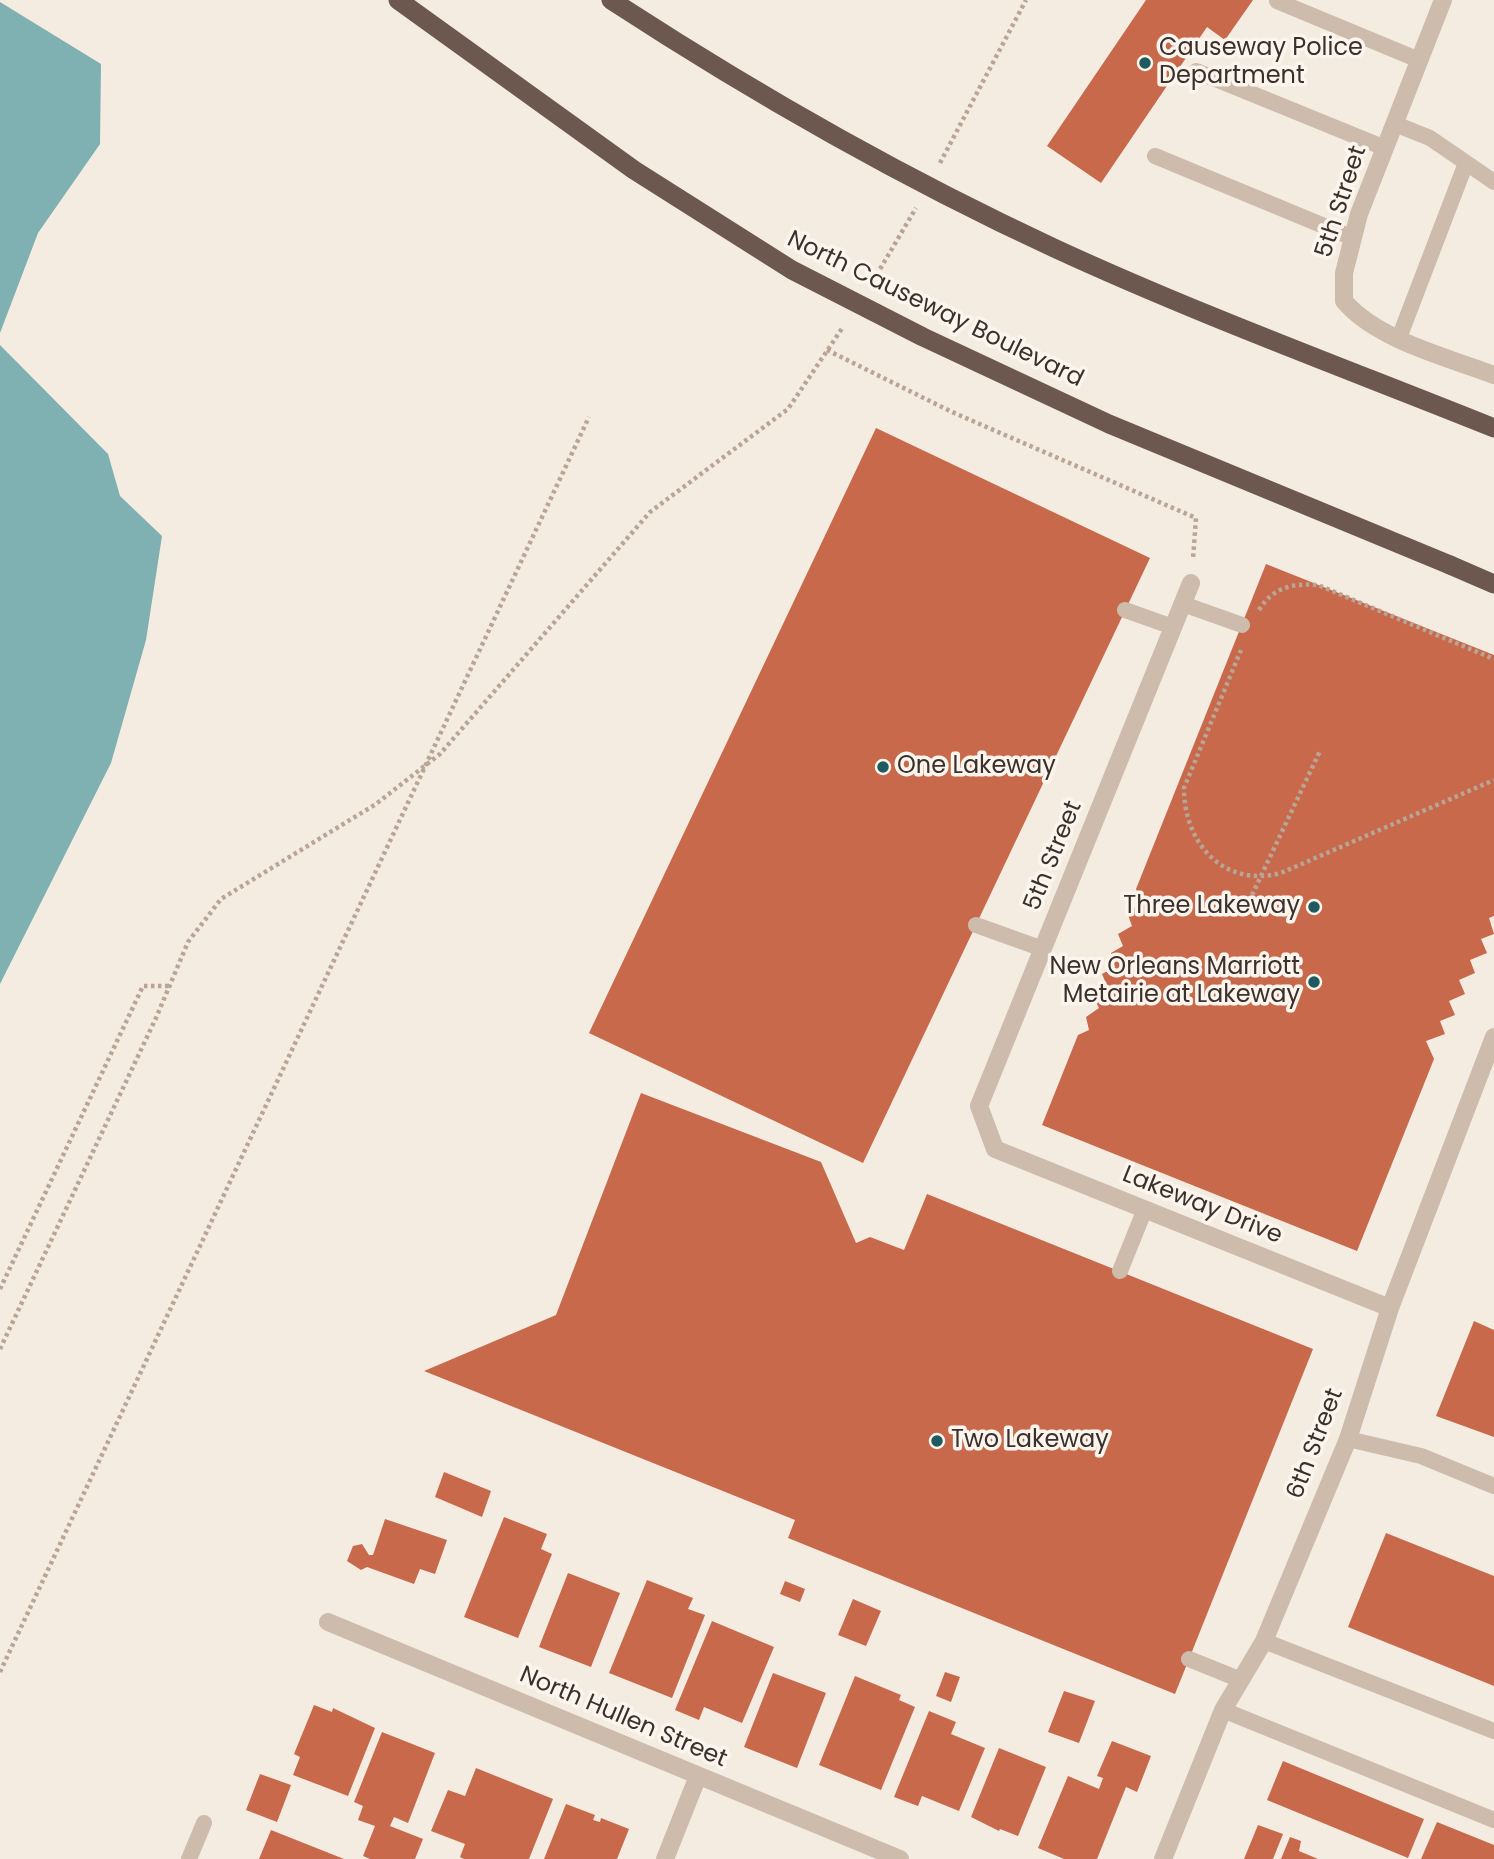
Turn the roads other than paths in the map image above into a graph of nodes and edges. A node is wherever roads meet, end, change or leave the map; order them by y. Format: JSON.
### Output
{"nodes":[{"id":1,"x":398,"y":0,"type":"edge"},
{"id":2,"x":611,"y":0,"type":"edge"},
{"id":3,"x":1443,"y":0,"type":"edge"},
{"id":4,"x":1277,"y":1,"type":"edge"},
{"id":5,"x":1310,"y":7,"type":"edge"},
{"id":6,"x":1419,"y":60,"type":"junction"},
{"id":7,"x":1196,"y":71,"type":"dead end"},
{"id":8,"x":1395,"y":124,"type":"junction"},
{"id":9,"x":1385,"y":148,"type":"junction"},
{"id":10,"x":1156,"y":156,"type":"dead end"},
{"id":11,"x":1466,"y":163,"type":"junction"},
{"id":12,"x":1494,"y":183,"type":"edge"},
{"id":13,"x":1353,"y":237,"type":"junction"},
{"id":14,"x":1399,"y":338,"type":"junction"},
{"id":15,"x":1494,"y":375,"type":"edge"},
{"id":16,"x":1494,"y":428,"type":"edge"},
{"id":17,"x":1191,"y":583,"type":"road end"},
{"id":18,"x":1494,"y":584,"type":"edge"},
{"id":19,"x":1183,"y":604,"type":"junction"},
{"id":20,"x":1125,"y":610,"type":"dead end"},
{"id":21,"x":1173,"y":627,"type":"junction"},
{"id":22,"x":1247,"y":627,"type":"road end"},
{"id":23,"x":976,"y":925,"type":"dead end"},
{"id":24,"x":1043,"y":949,"type":"junction"},
{"id":25,"x":1494,"y":1037,"type":"edge"},
{"id":26,"x":1487,"y":1075,"type":"edge"},
{"id":27,"x":995,"y":1149,"type":"joint"},
{"id":28,"x":1145,"y":1209,"type":"junction"},
{"id":29,"x":1120,"y":1271,"type":"dead end"},
{"id":30,"x":1390,"y":1308,"type":"junction"},
{"id":31,"x":1348,"y":1439,"type":"junction"},
{"id":32,"x":1494,"y":1486,"type":"edge"},
{"id":33,"x":328,"y":1622,"type":"dead end"},
{"id":34,"x":1264,"y":1641,"type":"junction"},
{"id":35,"x":1189,"y":1659,"type":"dead end"},
{"id":36,"x":1241,"y":1680,"type":"junction"},
{"id":37,"x":1223,"y":1710,"type":"junction"},
{"id":38,"x":1494,"y":1731,"type":"edge"},
{"id":39,"x":698,"y":1776,"type":"junction"},
{"id":40,"x":1494,"y":1820,"type":"edge"},
{"id":41,"x":204,"y":1823,"type":"dead end"},
{"id":42,"x":189,"y":1859,"type":"edge"},
{"id":43,"x":665,"y":1859,"type":"edge"},
{"id":44,"x":900,"y":1859,"type":"edge"},
{"id":45,"x":1163,"y":1859,"type":"edge"}],
"edges":[{"from":1,"to":18,"type":"highway","name":"North Causeway Boulevard","bridge":true},
{"from":2,"to":16,"type":"highway","bridge":true},
{"from":3,"to":6,"type":"street","name":"5th Street"},
{"from":4,"to":5,"type":"lane"},
{"from":5,"to":6,"type":"lane"},
{"from":6,"to":8,"type":"street","name":"5th Street"},
{"from":7,"to":9,"type":"lane"},
{"from":8,"to":9,"type":"street","name":"5th Street"},
{"from":8,"to":11,"type":"lane"},
{"from":9,"to":13,"type":"street","name":"5th Street"},
{"from":10,"to":13,"type":"lane"},
{"from":11,"to":12,"type":"lane"},
{"from":11,"to":14,"type":"lane"},
{"from":13,"to":14,"type":"street","name":"5th Street"},
{"from":14,"to":15,"type":"street","name":"5th Street"},
{"from":17,"to":19,"type":"street","name":"5th Street"},
{"from":19,"to":21,"type":"street","name":"5th Street"},
{"from":19,"to":22,"type":"lane"},
{"from":20,"to":21,"type":"lane"},
{"from":21,"to":24,"type":"street","name":"5th Street"},
{"from":23,"to":24,"type":"lane"},
{"from":24,"to":27,"type":"street","name":"5th Street"},
{"from":25,"to":26,"type":"street","name":"6th Street"},
{"from":26,"to":30,"type":"street","name":"6th Street"},
{"from":27,"to":28,"type":"street","name":"Lakeway Drive"},
{"from":28,"to":29,"type":"lane"},
{"from":28,"to":30,"type":"street","name":"Lakeway Drive"},
{"from":30,"to":31,"type":"street","name":"6th Street"},
{"from":31,"to":32,"type":"lane"},
{"from":31,"to":34,"type":"street","name":"6th Street"},
{"from":33,"to":39,"type":"street","name":"North Hullen Street"},
{"from":34,"to":36,"type":"street","name":"6th Street"},
{"from":34,"to":38,"type":"lane"},
{"from":35,"to":36,"type":"lane"},
{"from":36,"to":37,"type":"street","name":"6th Street"},
{"from":37,"to":40,"type":"lane"},
{"from":37,"to":45,"type":"street","name":"6th Street"},
{"from":39,"to":43,"type":"street"},
{"from":39,"to":44,"type":"street","name":"North Hullen Street"},
{"from":41,"to":42,"type":"lane"}]}
